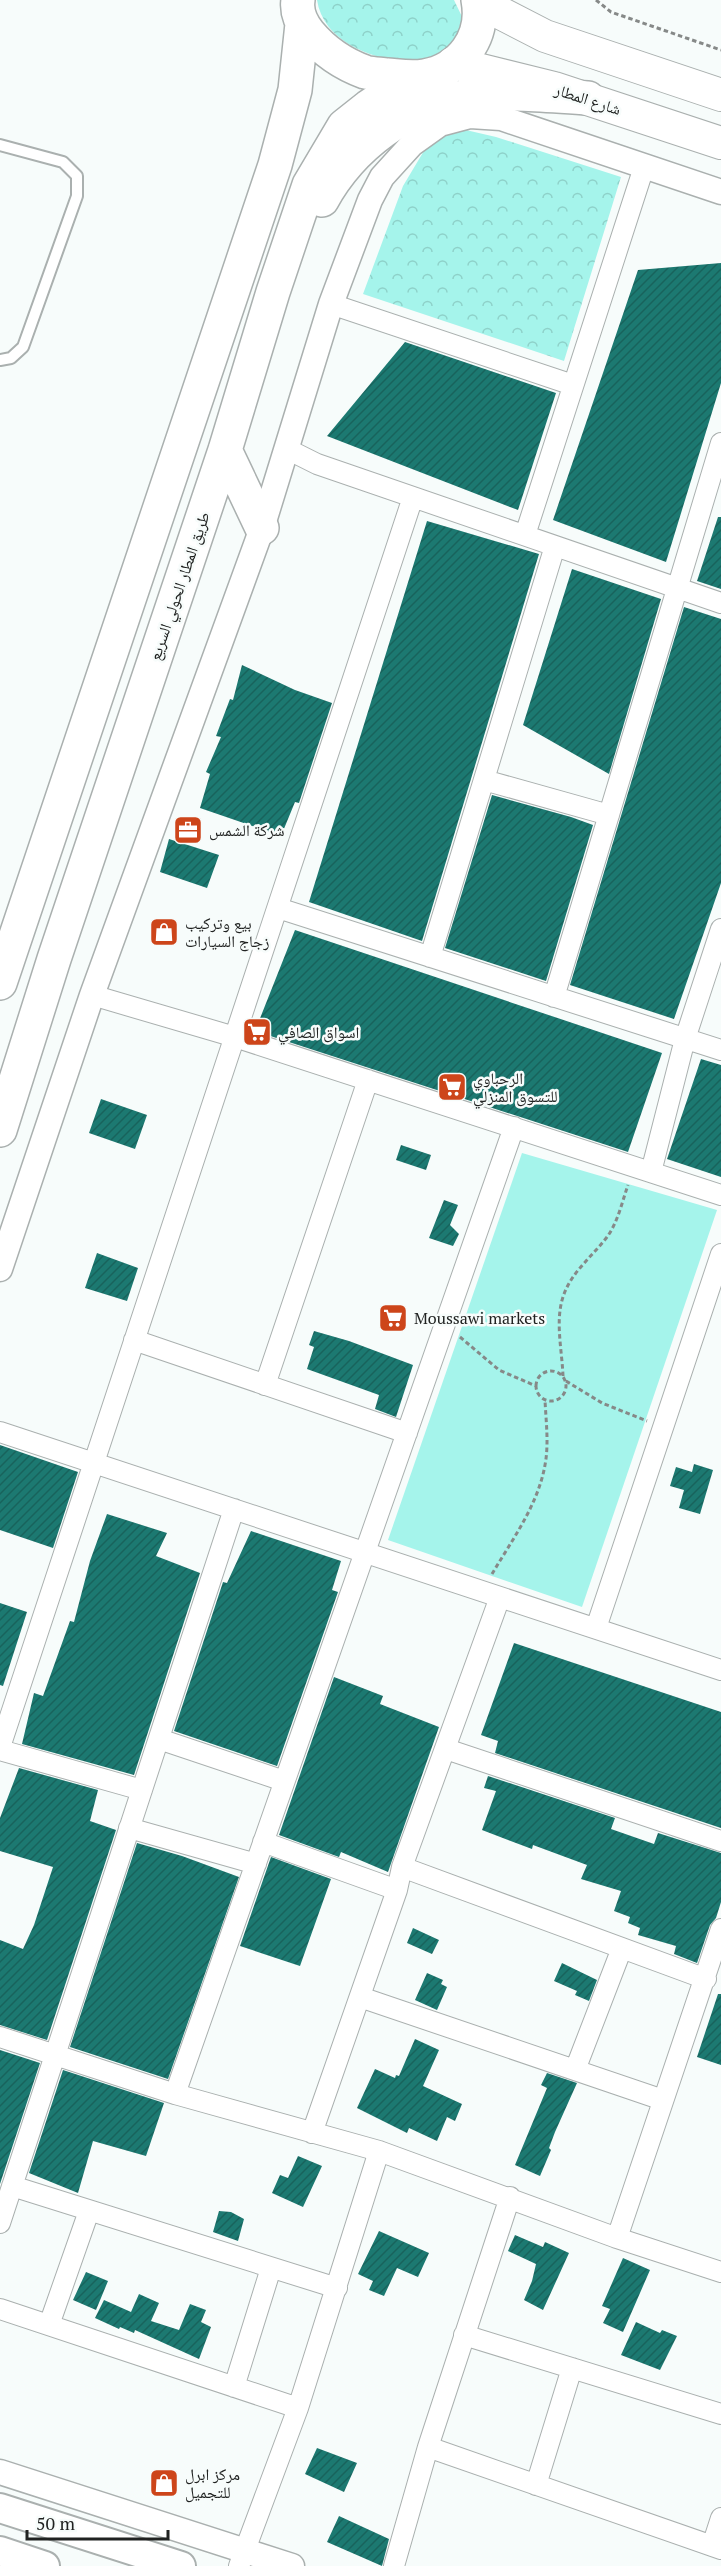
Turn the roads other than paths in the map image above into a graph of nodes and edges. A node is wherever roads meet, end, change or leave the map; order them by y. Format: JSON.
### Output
{"nodes":[{"id":1,"x":479,"y":1,"type":"edge"},
{"id":2,"x":294,"y":8,"type":"edge"},
{"id":3,"x":453,"y":63,"type":"junction"},
{"id":4,"x":411,"y":78,"type":"junction"},
{"id":5,"x":721,"y":95,"type":"edge"},
{"id":6,"x":588,"y":98,"type":"junction"},
{"id":7,"x":721,"y":143,"type":"edge"},
{"id":8,"x":0,"y":145,"type":"edge"},
{"id":9,"x":644,"y":167,"type":"junction"},
{"id":10,"x":721,"y":192,"type":"edge"},
{"id":11,"x":273,"y":292,"type":"junction"},
{"id":12,"x":331,"y":304,"type":"junction"},
{"id":13,"x":0,"y":360,"type":"edge"},
{"id":14,"x":573,"y":385,"type":"junction"},
{"id":15,"x":721,"y":443,"type":"edge"},
{"id":16,"x":287,"y":449,"type":"junction"},
{"id":17,"x":225,"y":450,"type":"junction"},
{"id":18,"x":718,"y":467,"type":"edge"},
{"id":19,"x":413,"y":497,"type":"junction"},
{"id":20,"x":262,"y":528,"type":"junction"},
{"id":21,"x":525,"y":536,"type":"junction"},
{"id":22,"x":555,"y":546,"type":"junction"},
{"id":23,"x":677,"y":588,"type":"junction"},
{"id":24,"x":721,"y":603,"type":"edge"},
{"id":25,"x":484,"y":780,"type":"junction"},
{"id":26,"x":609,"y":815,"type":"junction"},
{"id":27,"x":278,"y":908,"type":"junction"},
{"id":28,"x":721,"y":929,"type":"edge"},
{"id":29,"x":430,"y":957,"type":"junction"},
{"id":30,"x":0,"y":983,"type":"edge"},
{"id":31,"x":92,"y":995,"type":"junction"},
{"id":32,"x":554,"y":997,"type":"junction"},
{"id":33,"x":235,"y":1037,"type":"junction"},
{"id":34,"x":685,"y":1039,"type":"junction"},
{"id":35,"x":721,"y":1050,"type":"edge"},
{"id":36,"x":368,"y":1080,"type":"junction"},
{"id":37,"x":514,"y":1127,"type":"junction"},
{"id":38,"x":0,"y":1130,"type":"edge"},
{"id":39,"x":643,"y":1168,"type":"junction"},
{"id":40,"x":721,"y":1195,"type":"edge"},
{"id":41,"x":721,"y":1254,"type":"edge"},
{"id":42,"x":0,"y":1269,"type":"edge"},
{"id":43,"x":134,"y":1340,"type":"junction"},
{"id":44,"x":265,"y":1385,"type":"junction"},
{"id":45,"x":0,"y":1432,"type":"edge"},
{"id":46,"x":407,"y":1433,"type":"junction"},
{"id":47,"x":94,"y":1463,"type":"junction"},
{"id":48,"x":234,"y":1509,"type":"junction"},
{"id":49,"x":365,"y":1552,"type":"junction"},
{"id":50,"x":491,"y":1594,"type":"junction"},
{"id":51,"x":596,"y":1628,"type":"junction"},
{"id":52,"x":721,"y":1670,"type":"edge"},
{"id":53,"x":159,"y":1739,"type":"junction"},
{"id":54,"x":0,"y":1749,"type":"edge"},
{"id":55,"x":446,"y":1749,"type":"junction"},
{"id":56,"x":284,"y":1781,"type":"junction"},
{"id":57,"x":142,"y":1790,"type":"junction"},
{"id":58,"x":129,"y":1828,"type":"junction"},
{"id":59,"x":721,"y":1841,"type":"edge"},
{"id":60,"x":263,"y":1842,"type":"junction"},
{"id":61,"x":256,"y":1864,"type":"junction"},
{"id":62,"x":402,"y":1867,"type":"junction"},
{"id":63,"x":397,"y":1890,"type":"junction"},
{"id":64,"x":721,"y":1929,"type":"edge"},
{"id":65,"x":622,"y":1948,"type":"junction"},
{"id":66,"x":706,"y":1979,"type":"junction"},
{"id":67,"x":360,"y":1997,"type":"junction"},
{"id":68,"x":0,"y":2037,"type":"edge"},
{"id":69,"x":55,"y":2054,"type":"junction"},
{"id":70,"x":575,"y":2070,"type":"junction"},
{"id":71,"x":175,"y":2094,"type":"junction"},
{"id":72,"x":663,"y":2100,"type":"junction"},
{"id":73,"x":312,"y":2133,"type":"junction"},
{"id":74,"x":379,"y":2151,"type":"junction"},
{"id":75,"x":12,"y":2186,"type":"junction"},
{"id":76,"x":510,"y":2198,"type":"junction"},
{"id":77,"x":89,"y":2211,"type":"junction"},
{"id":78,"x":0,"y":2223,"type":"edge"},
{"id":79,"x":616,"y":2238,"type":"junction"},
{"id":80,"x":271,"y":2268,"type":"junction"},
{"id":81,"x":721,"y":2272,"type":"edge"},
{"id":82,"x":337,"y":2288,"type":"junction"},
{"id":83,"x":0,"y":2309,"type":"edge"},
{"id":84,"x":49,"y":2325,"type":"junction"},
{"id":85,"x":464,"y":2336,"type":"junction"},
{"id":86,"x":572,"y":2368,"type":"junction"},
{"id":87,"x":234,"y":2386,"type":"junction"},
{"id":88,"x":298,"y":2408,"type":"junction"},
{"id":89,"x":721,"y":2414,"type":"edge"},
{"id":90,"x":428,"y":2447,"type":"junction"},
{"id":91,"x":0,"y":2472,"type":"edge"},
{"id":92,"x":536,"y":2486,"type":"junction"},
{"id":93,"x":9,"y":2511,"type":"edge"},
{"id":94,"x":721,"y":2518,"type":"edge"},
{"id":95,"x":716,"y":2548,"type":"edge"},
{"id":96,"x":4,"y":2553,"type":"edge"},
{"id":97,"x":242,"y":2558,"type":"edge"},
{"id":98,"x":45,"y":2566,"type":"edge"},
{"id":99,"x":181,"y":2566,"type":"edge"},
{"id":100,"x":292,"y":2566,"type":"edge"},
{"id":101,"x":394,"y":2566,"type":"edge"}],
"edges":[{"from":1,"to":3,"type":"highway"},
{"from":1,"to":5,"type":"main road"},
{"from":2,"to":4,"type":"highway"},
{"from":2,"to":30,"type":"highway"},
{"from":3,"to":4,"type":"highway"},
{"from":3,"to":6,"type":"main road","name":"شارع المطار"},
{"from":4,"to":11,"type":"highway","name":"طريق المطار الحولي السريع"},
{"from":6,"to":7,"type":"main road","name":"شارع المطار"},
{"from":6,"to":11,"type":"highway"},
{"from":8,"to":13,"type":"lane"},
{"from":9,"to":10,"type":"street"},
{"from":9,"to":12,"type":"street"},
{"from":9,"to":14,"type":"street"},
{"from":11,"to":17,"type":"highway","name":"طريق المطار الحولي السريع"},
{"from":12,"to":14,"type":"street"},
{"from":12,"to":16,"type":"street"},
{"from":14,"to":21,"type":"street"},
{"from":15,"to":18,"type":"street"},
{"from":16,"to":19,"type":"street"},
{"from":16,"to":20,"type":"street"},
{"from":17,"to":20,"type":"highway"},
{"from":17,"to":38,"type":"highway","name":"طريق المطار الحولي السريع"},
{"from":18,"to":23,"type":"street"},
{"from":19,"to":21,"type":"street"},
{"from":19,"to":27,"type":"street"},
{"from":20,"to":31,"type":"street"},
{"from":21,"to":22,"type":"street"},
{"from":22,"to":23,"type":"street"},
{"from":22,"to":25,"type":"street"},
{"from":23,"to":24,"type":"street"},
{"from":23,"to":26,"type":"street"},
{"from":25,"to":26,"type":"street"},
{"from":25,"to":29,"type":"street"},
{"from":26,"to":32,"type":"street"},
{"from":27,"to":29,"type":"street"},
{"from":27,"to":33,"type":"street"},
{"from":28,"to":34,"type":"street"},
{"from":29,"to":32,"type":"street"},
{"from":31,"to":33,"type":"street"},
{"from":31,"to":42,"type":"street"},
{"from":32,"to":34,"type":"street"},
{"from":33,"to":36,"type":"street"},
{"from":33,"to":43,"type":"street"},
{"from":34,"to":35,"type":"street"},
{"from":34,"to":39,"type":"street"},
{"from":36,"to":37,"type":"street"},
{"from":36,"to":44,"type":"street"},
{"from":37,"to":39,"type":"street"},
{"from":37,"to":46,"type":"street"},
{"from":39,"to":40,"type":"street"},
{"from":41,"to":51,"type":"street"},
{"from":43,"to":44,"type":"street"},
{"from":43,"to":47,"type":"street"},
{"from":44,"to":46,"type":"street"},
{"from":45,"to":47,"type":"street"},
{"from":46,"to":49,"type":"street"},
{"from":47,"to":48,"type":"street"},
{"from":47,"to":54,"type":"street"},
{"from":48,"to":49,"type":"street"},
{"from":48,"to":53,"type":"street"},
{"from":49,"to":50,"type":"street"},
{"from":49,"to":56,"type":"street"},
{"from":50,"to":51,"type":"street"},
{"from":50,"to":55,"type":"street"},
{"from":51,"to":52,"type":"street"},
{"from":53,"to":56,"type":"street"},
{"from":53,"to":57,"type":"street"},
{"from":54,"to":57,"type":"street"},
{"from":55,"to":59,"type":"street"},
{"from":55,"to":62,"type":"street"},
{"from":56,"to":60,"type":"street"},
{"from":57,"to":58,"type":"street"},
{"from":58,"to":61,"type":"street"},
{"from":58,"to":69,"type":"street"},
{"from":60,"to":61,"type":"street"},
{"from":60,"to":63,"type":"street"},
{"from":61,"to":71,"type":"street"},
{"from":62,"to":63,"type":"street"},
{"from":62,"to":65,"type":"street"},
{"from":63,"to":67,"type":"street"},
{"from":64,"to":66,"type":"street"},
{"from":65,"to":66,"type":"street"},
{"from":65,"to":70,"type":"street"},
{"from":66,"to":72,"type":"street"},
{"from":67,"to":70,"type":"street"},
{"from":67,"to":73,"type":"street"},
{"from":68,"to":69,"type":"street"},
{"from":69,"to":71,"type":"street"},
{"from":69,"to":75,"type":"street"},
{"from":70,"to":72,"type":"street"},
{"from":71,"to":73,"type":"street"},
{"from":72,"to":79,"type":"street"},
{"from":73,"to":74,"type":"street"},
{"from":74,"to":76,"type":"street"},
{"from":74,"to":82,"type":"street"},
{"from":75,"to":77,"type":"street"},
{"from":75,"to":78,"type":"street"},
{"from":76,"to":79,"type":"street"},
{"from":76,"to":85,"type":"street"},
{"from":77,"to":80,"type":"street"},
{"from":77,"to":84,"type":"street"},
{"from":79,"to":81,"type":"street"},
{"from":80,"to":82,"type":"street"},
{"from":80,"to":87,"type":"street"},
{"from":82,"to":88,"type":"street"},
{"from":83,"to":84,"type":"street"},
{"from":84,"to":87,"type":"street"},
{"from":85,"to":86,"type":"street"},
{"from":85,"to":90,"type":"street"},
{"from":86,"to":89,"type":"street"},
{"from":86,"to":92,"type":"street"},
{"from":87,"to":88,"type":"street"},
{"from":88,"to":97,"type":"street"},
{"from":90,"to":92,"type":"street"},
{"from":90,"to":101,"type":"street"},
{"from":91,"to":97,"type":"street"},
{"from":92,"to":95,"type":"street"},
{"from":93,"to":96,"type":"main road"},
{"from":93,"to":99,"type":"main road"},
{"from":94,"to":95,"type":"street"},
{"from":96,"to":98,"type":"main road"},
{"from":97,"to":100,"type":"street"}]}
